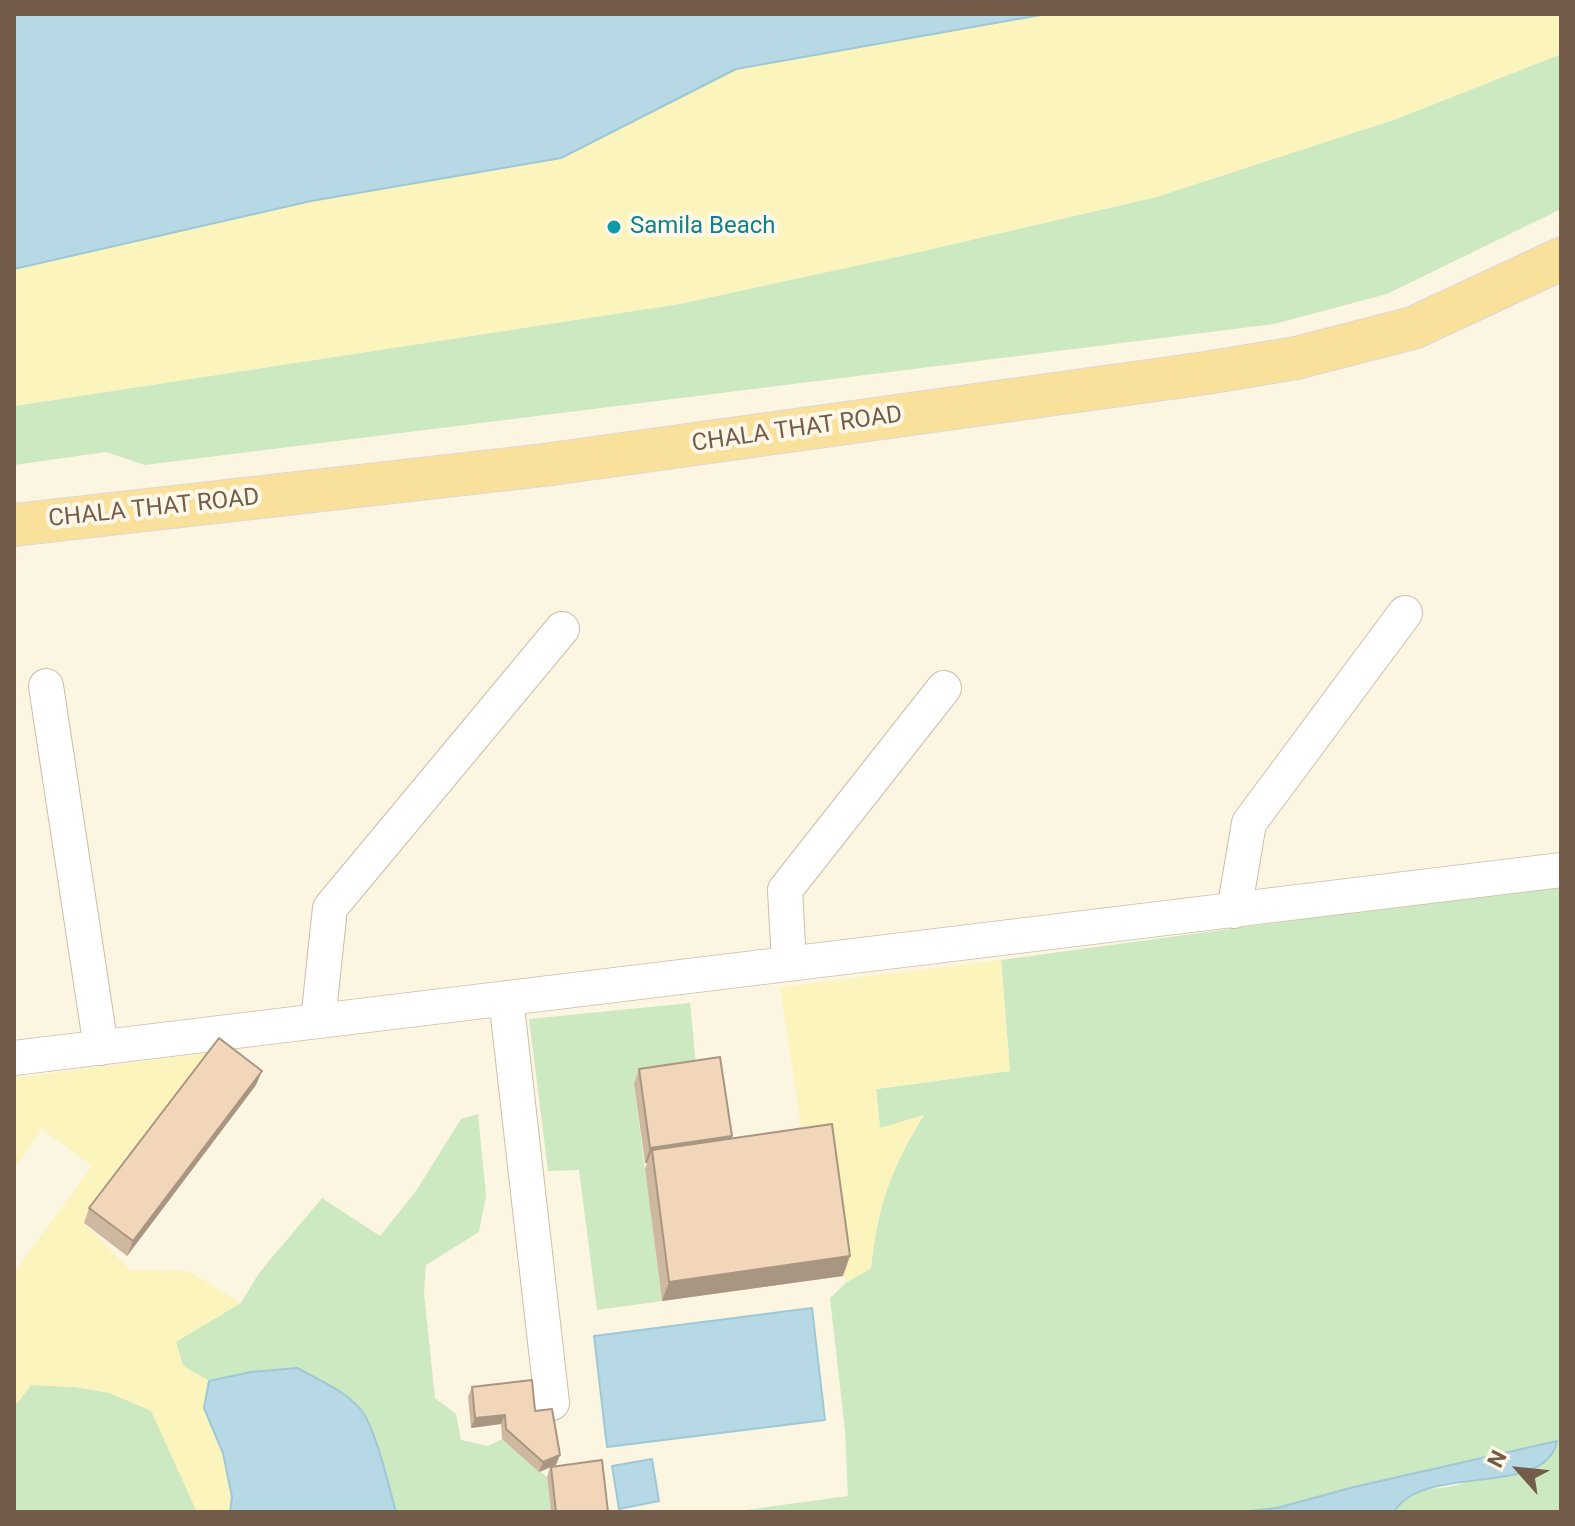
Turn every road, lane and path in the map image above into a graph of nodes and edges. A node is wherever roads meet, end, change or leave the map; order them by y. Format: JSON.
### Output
{"nodes":[{"id":1,"x":1561,"y":259,"type":"edge"},
{"id":2,"x":14,"y":525,"type":"edge"},
{"id":3,"x":1405,"y":613,"type":"dead end"},
{"id":4,"x":562,"y":629,"type":"dead end"},
{"id":5,"x":46,"y":686,"type":"dead end"},
{"id":6,"x":944,"y":688,"type":"dead end"},
{"id":7,"x":1561,"y":870,"type":"edge"},
{"id":8,"x":1234,"y":911,"type":"junction"},
{"id":9,"x":789,"y":963,"type":"junction"},
{"id":10,"x":506,"y":998,"type":"junction"},
{"id":11,"x":318,"y":1021,"type":"junction"},
{"id":12,"x":101,"y":1048,"type":"junction"},
{"id":13,"x":14,"y":1058,"type":"edge"},
{"id":14,"x":552,"y":1403,"type":"dead end"}],
"edges":[{"from":1,"to":2,"type":"main road","name":"CHALA THAT ROAD"},
{"from":3,"to":8,"type":"street"},
{"from":4,"to":11,"type":"street"},
{"from":5,"to":12,"type":"street"},
{"from":6,"to":9,"type":"street"},
{"from":7,"to":8,"type":"street"},
{"from":8,"to":9,"type":"street"},
{"from":9,"to":10,"type":"street"},
{"from":10,"to":11,"type":"street"},
{"from":10,"to":14,"type":"street"},
{"from":11,"to":12,"type":"street"},
{"from":12,"to":13,"type":"street"}]}
